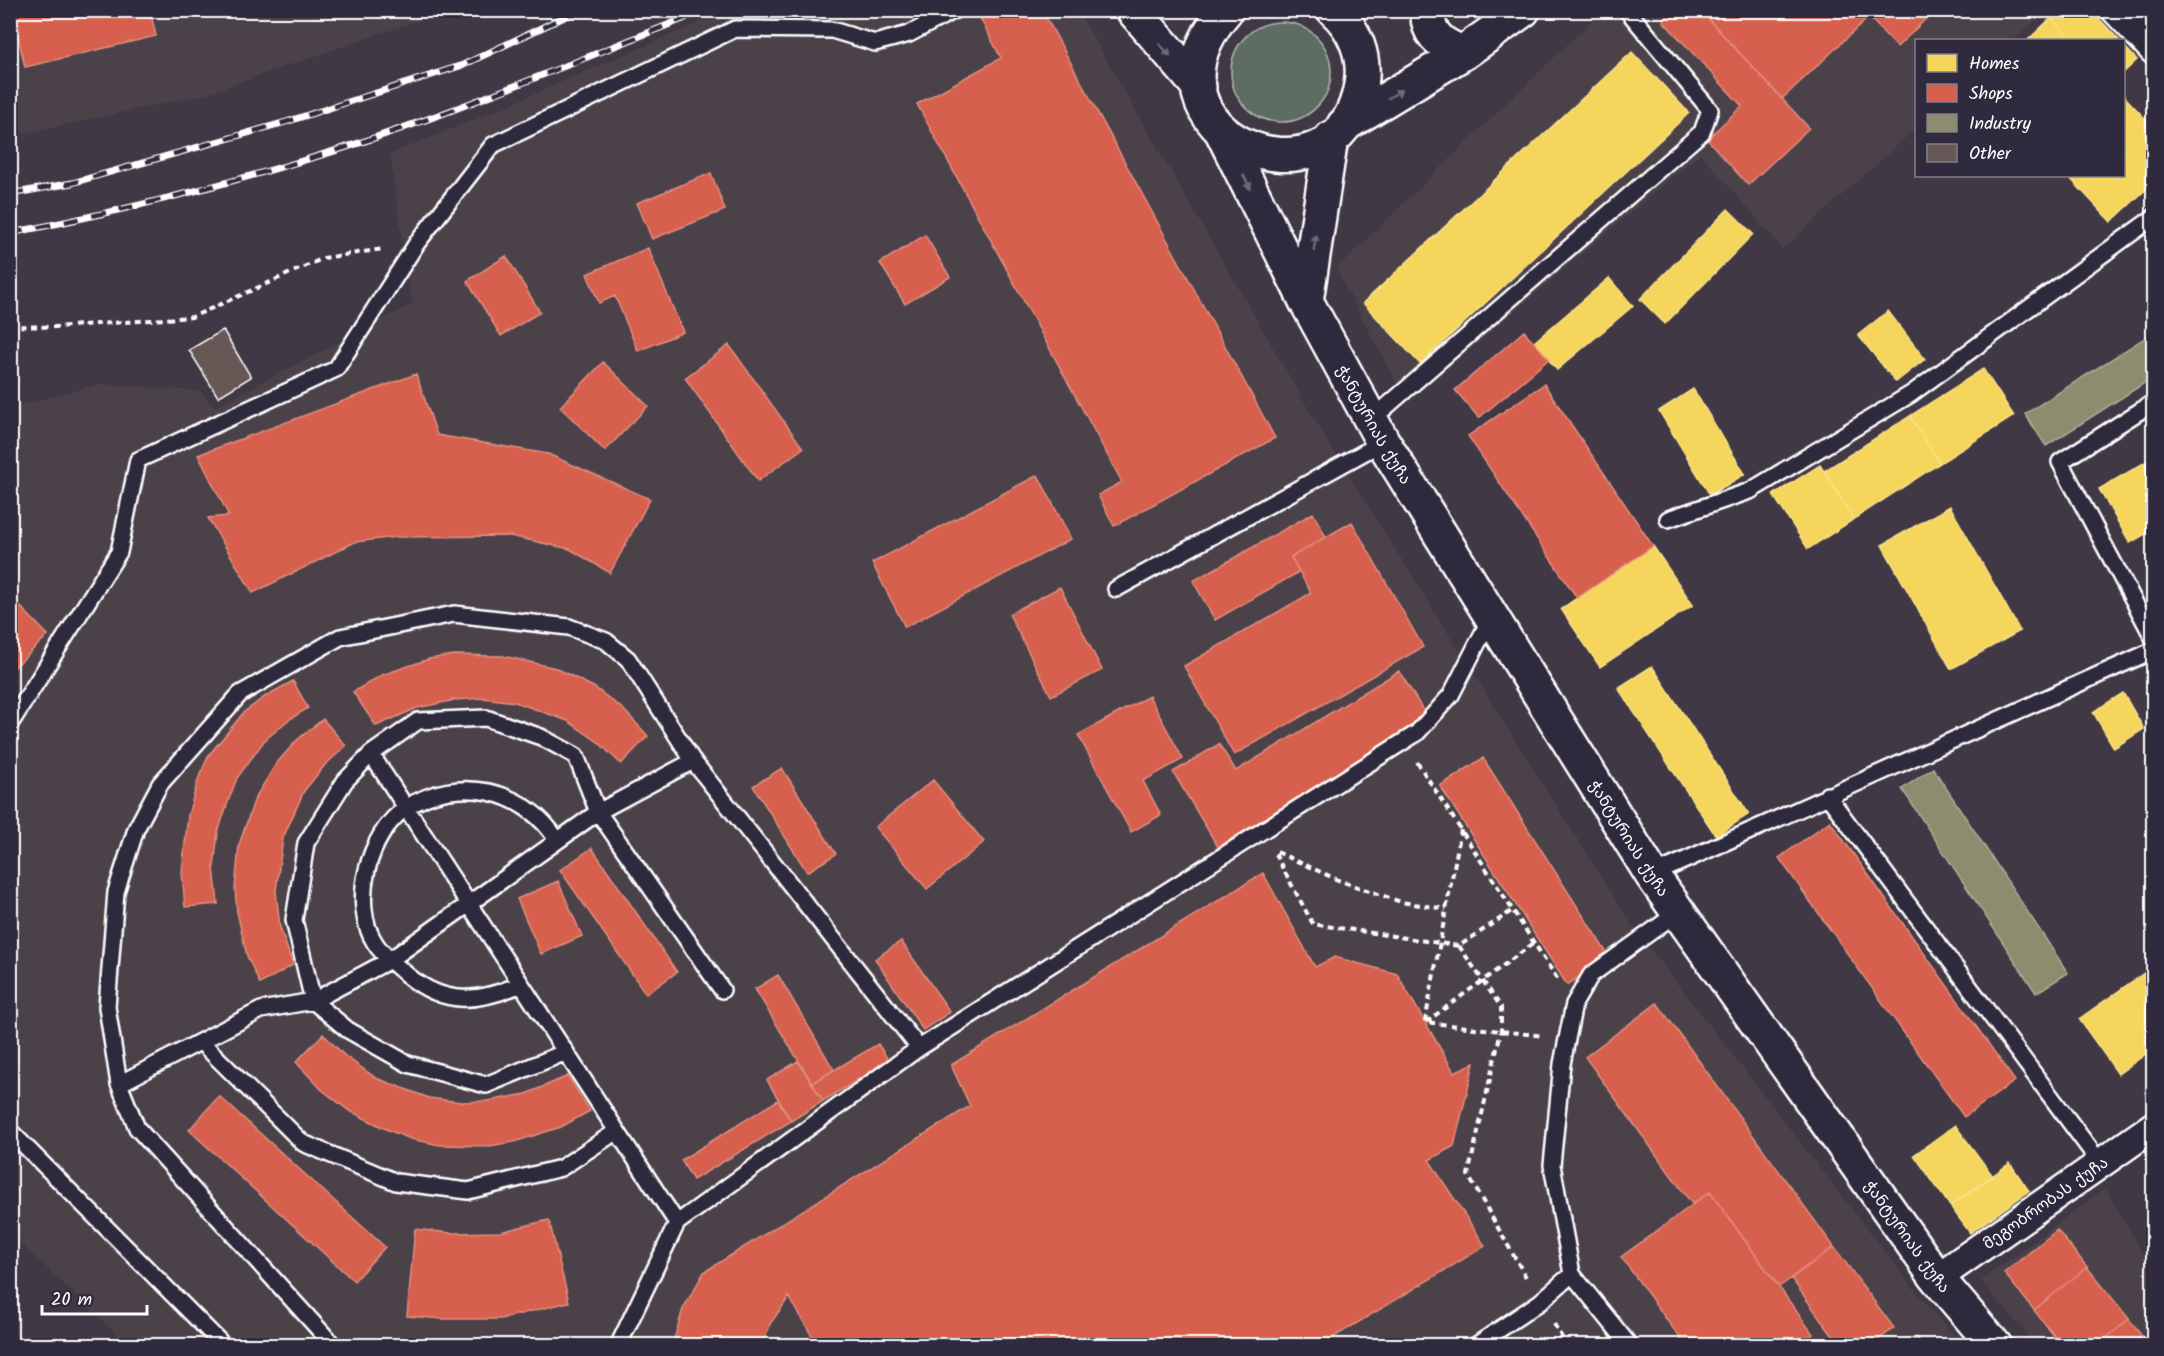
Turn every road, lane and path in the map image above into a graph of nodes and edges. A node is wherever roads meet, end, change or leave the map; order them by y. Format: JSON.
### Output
{"nodes":[{"id":1,"x":955,"y":10,"type":"edge"},
{"id":2,"x":1133,"y":10,"type":"edge"},
{"id":3,"x":1226,"y":10,"type":"edge"},
{"id":4,"x":1334,"y":10,"type":"edge"},
{"id":5,"x":1428,"y":10,"type":"edge"},
{"id":6,"x":1523,"y":10,"type":"edge"},
{"id":7,"x":1627,"y":10,"type":"edge"},
{"id":8,"x":2116,"y":10,"type":"edge"},
{"id":9,"x":2154,"y":50,"type":"edge"},
{"id":10,"x":1463,"y":53,"type":"junction"},
{"id":11,"x":1199,"y":87,"type":"junction"},
{"id":12,"x":1221,"y":130,"type":"junction"},
{"id":13,"x":1338,"y":131,"type":"junction"},
{"id":14,"x":2154,"y":217,"type":"edge"},
{"id":15,"x":417,"y":243,"type":"junction"},
{"id":16,"x":1306,"y":301,"type":"junction"},
{"id":17,"x":10,"y":326,"type":"edge"},
{"id":18,"x":2154,"y":402,"type":"edge"},
{"id":19,"x":1377,"y":431,"type":"junction"},
{"id":20,"x":1668,"y":519,"type":"dead end"},
{"id":21,"x":1116,"y":589,"type":"dead end"},
{"id":22,"x":1491,"y":617,"type":"junction"},
{"id":23,"x":2154,"y":639,"type":"edge"},
{"id":24,"x":2154,"y":650,"type":"edge"},
{"id":25,"x":10,"y":724,"type":"edge"},
{"id":26,"x":1404,"y":741,"type":"junction"},
{"id":27,"x":371,"y":754,"type":"junction"},
{"id":28,"x":693,"y":761,"type":"junction"},
{"id":29,"x":1827,"y":795,"type":"junction"},
{"id":30,"x":406,"y":808,"type":"junction"},
{"id":31,"x":598,"y":812,"type":"junction"},
{"id":32,"x":1461,"y":830,"type":"junction"},
{"id":33,"x":558,"y":840,"type":"junction"},
{"id":34,"x":1652,"y":875,"type":"junction"},
{"id":35,"x":468,"y":903,"type":"junction"},
{"id":36,"x":1446,"y":909,"type":"junction"},
{"id":37,"x":1513,"y":910,"type":"junction"},
{"id":38,"x":1677,"y":913,"type":"junction"},
{"id":39,"x":1534,"y":943,"type":"junction"},
{"id":40,"x":1440,"y":944,"type":"junction"},
{"id":41,"x":1459,"y":946,"type":"junction"},
{"id":42,"x":390,"y":960,"type":"junction"},
{"id":43,"x":1482,"y":980,"type":"junction"},
{"id":44,"x":521,"y":984,"type":"junction"},
{"id":45,"x":722,"y":990,"type":"dead end"},
{"id":46,"x":313,"y":1000,"type":"junction"},
{"id":47,"x":1574,"y":1004,"type":"junction"},
{"id":48,"x":1425,"y":1022,"type":"junction"},
{"id":49,"x":1501,"y":1031,"type":"junction"},
{"id":50,"x":1567,"y":1039,"type":"junction"},
{"id":51,"x":201,"y":1042,"type":"junction"},
{"id":52,"x":919,"y":1048,"type":"junction"},
{"id":53,"x":566,"y":1052,"type":"junction"},
{"id":54,"x":119,"y":1084,"type":"junction"},
{"id":55,"x":2154,"y":1126,"type":"edge"},
{"id":56,"x":10,"y":1131,"type":"edge"},
{"id":57,"x":617,"y":1131,"type":"junction"},
{"id":58,"x":2101,"y":1164,"type":"junction"},
{"id":59,"x":677,"y":1223,"type":"junction"},
{"id":60,"x":1572,"y":1274,"type":"junction"},
{"id":61,"x":1937,"y":1278,"type":"junction"},
{"id":62,"x":1540,"y":1302,"type":"junction"},
{"id":63,"x":622,"y":1342,"type":"edge"},
{"id":64,"x":224,"y":1346,"type":"edge"},
{"id":65,"x":334,"y":1346,"type":"edge"},
{"id":66,"x":1475,"y":1346,"type":"edge"},
{"id":67,"x":1567,"y":1346,"type":"edge"},
{"id":68,"x":1630,"y":1346,"type":"edge"},
{"id":69,"x":1995,"y":1346,"type":"edge"}],
"edges":[{"from":1,"to":15,"type":"lane"},
{"from":2,"to":11,"type":"street","one_way":true},
{"from":3,"to":11,"type":"street"},
{"from":4,"to":13,"type":"street"},
{"from":5,"to":10,"type":"street"},
{"from":6,"to":10,"type":"street"},
{"from":7,"to":19,"type":"lane"},
{"from":8,"to":9,"type":"street"},
{"from":13,"to":10,"type":"street","one_way":true},
{"from":11,"to":12,"type":"street","name":"ჭანტურიას ქუჩა"},
{"from":12,"to":13,"type":"street"},
{"from":12,"to":16,"type":"street","name":"ჭანტურიას ქუჩა","one_way":true},
{"from":16,"to":13,"type":"street","one_way":true},
{"from":14,"to":20,"type":"lane"},
{"from":15,"to":17,"type":"path"},
{"from":15,"to":25,"type":"lane"},
{"from":16,"to":19,"type":"street","name":"ჭანტურიას ქუჩა"},
{"from":18,"to":23,"type":"lane"},
{"from":19,"to":21,"type":"lane"},
{"from":19,"to":22,"type":"street","name":"ჭანტურიას ქუჩა"},
{"from":22,"to":26,"type":"lane"},
{"from":22,"to":34,"type":"street","name":"ჭანტურიას ქუჩა"},
{"from":24,"to":29,"type":"lane"},
{"from":26,"to":32,"type":"path"},
{"from":26,"to":52,"type":"lane"},
{"from":27,"to":30,"type":"lane"},
{"from":27,"to":31,"type":"lane"},
{"from":27,"to":46,"type":"lane"},
{"from":28,"to":31,"type":"lane"},
{"from":28,"to":52,"type":"lane"},
{"from":28,"to":54,"type":"lane"},
{"from":29,"to":34,"type":"lane"},
{"from":29,"to":58,"type":"lane"},
{"from":30,"to":33,"type":"lane"},
{"from":30,"to":35,"type":"lane"},
{"from":30,"to":42,"type":"lane"},
{"from":31,"to":33,"type":"lane"},
{"from":31,"to":45,"type":"lane"},
{"from":32,"to":36,"type":"path"},
{"from":32,"to":37,"type":"path"},
{"from":33,"to":35,"type":"lane"},
{"from":34,"to":38,"type":"street","name":"ჭანტურიას ქუჩა"},
{"from":35,"to":42,"type":"lane"},
{"from":35,"to":44,"type":"lane"},
{"from":36,"to":40,"type":"path"},
{"from":36,"to":40,"type":"path"},
{"from":37,"to":39,"type":"path"},
{"from":37,"to":41,"type":"path"},
{"from":38,"to":47,"type":"lane"},
{"from":38,"to":61,"type":"street","name":"ჭანტურიას ქუჩა"},
{"from":39,"to":43,"type":"path"},
{"from":39,"to":47,"type":"path"},
{"from":40,"to":41,"type":"path"},
{"from":40,"to":48,"type":"path"},
{"from":41,"to":43,"type":"path"},
{"from":42,"to":44,"type":"lane"},
{"from":42,"to":46,"type":"lane"},
{"from":43,"to":48,"type":"path"},
{"from":43,"to":49,"type":"path"},
{"from":44,"to":53,"type":"lane"},
{"from":46,"to":51,"type":"lane"},
{"from":46,"to":53,"type":"lane"},
{"from":47,"to":50,"type":"lane"},
{"from":48,"to":49,"type":"path"},
{"from":49,"to":50,"type":"path"},
{"from":49,"to":62,"type":"path"},
{"from":50,"to":60,"type":"lane"},
{"from":51,"to":54,"type":"lane"},
{"from":51,"to":57,"type":"lane"},
{"from":52,"to":59,"type":"lane"},
{"from":53,"to":57,"type":"lane"},
{"from":54,"to":65,"type":"lane"},
{"from":55,"to":58,"type":"street","name":"მეგობრობას ქუჩა"},
{"from":56,"to":64,"type":"lane"},
{"from":57,"to":59,"type":"lane"},
{"from":58,"to":61,"type":"street","name":"მეგობრობას ქუჩა"},
{"from":59,"to":63,"type":"lane"},
{"from":60,"to":62,"type":"lane"},
{"from":60,"to":68,"type":"lane"},
{"from":61,"to":69,"type":"street","name":"ჭანტურიას ქუჩა"},
{"from":62,"to":66,"type":"lane"},
{"from":62,"to":67,"type":"path"}]}
